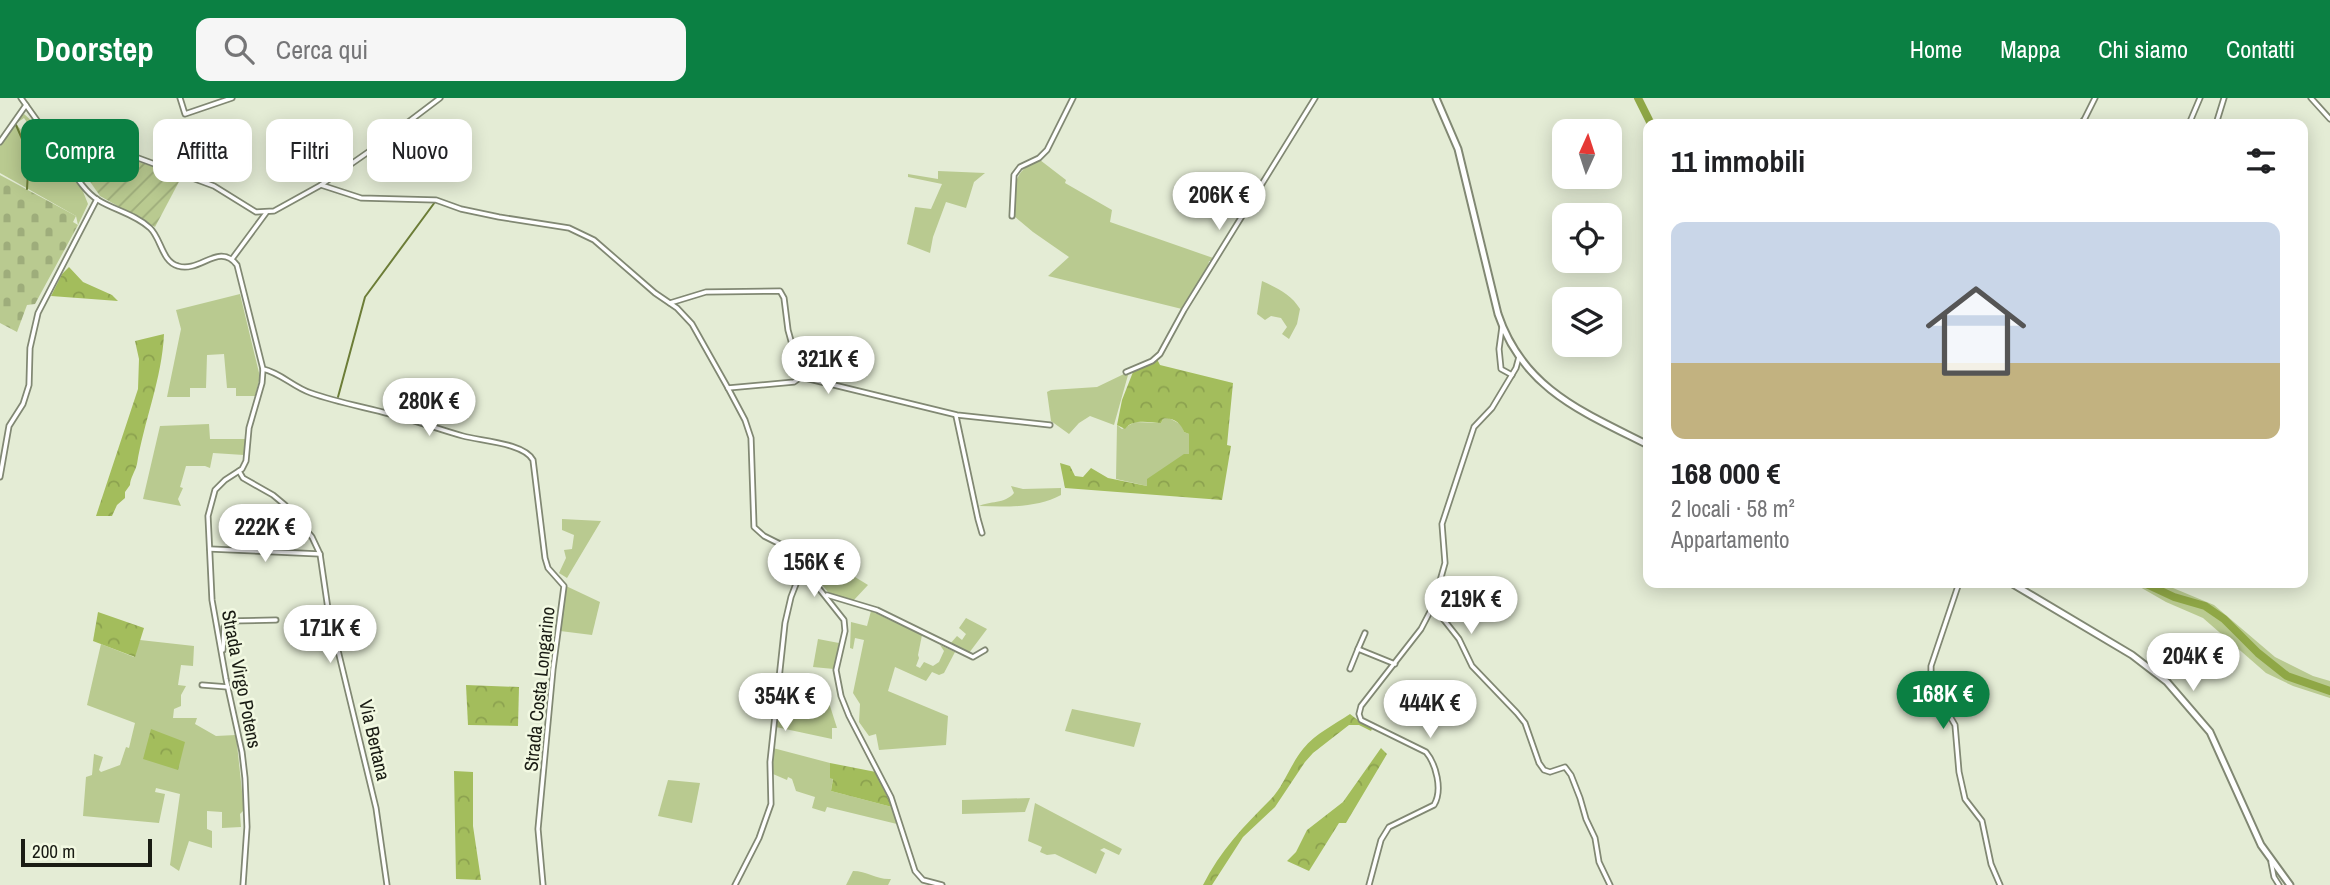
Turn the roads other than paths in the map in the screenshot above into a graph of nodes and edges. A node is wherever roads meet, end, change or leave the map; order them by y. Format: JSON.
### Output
{"nodes":[{"id":1,"x":23,"y":98,"type":"edge"},
{"id":2,"x":180,"y":98,"type":"edge"},
{"id":3,"x":232,"y":98,"type":"edge"},
{"id":4,"x":440,"y":98,"type":"edge"},
{"id":5,"x":1073,"y":98,"type":"edge"},
{"id":6,"x":1315,"y":98,"type":"edge"},
{"id":7,"x":1436,"y":98,"type":"edge"},
{"id":8,"x":2095,"y":98,"type":"edge"},
{"id":9,"x":2200,"y":98,"type":"edge"},
{"id":10,"x":2224,"y":98,"type":"edge"},
{"id":11,"x":2314,"y":99,"type":"edge"},
{"id":12,"x":26,"y":105,"type":"junction"},
{"id":13,"x":36,"y":119,"type":"edge"},
{"id":14,"x":2084,"y":119,"type":"edge"},
{"id":15,"x":2191,"y":119,"type":"edge"},
{"id":16,"x":2218,"y":119,"type":"edge"},
{"id":17,"x":2330,"y":119,"type":"edge"},
{"id":18,"x":0,"y":142,"type":"edge"},
{"id":19,"x":139,"y":158,"type":"edge"},
{"id":20,"x":81,"y":182,"type":"edge"},
{"id":21,"x":321,"y":185,"type":"junction"},
{"id":22,"x":97,"y":199,"type":"junction"},
{"id":23,"x":265,"y":213,"type":"junction"},
{"id":24,"x":1012,"y":216,"type":"dead end"},
{"id":25,"x":232,"y":259,"type":"junction"},
{"id":26,"x":670,"y":303,"type":"junction"},
{"id":27,"x":1502,"y":325,"type":"junction"},
{"id":28,"x":1518,"y":357,"type":"junction"},
{"id":29,"x":263,"y":369,"type":"junction"},
{"id":30,"x":1126,"y":372,"type":"dead end"},
{"id":31,"x":1512,"y":374,"type":"junction"},
{"id":32,"x":801,"y":377,"type":"junction"},
{"id":33,"x":728,"y":388,"type":"junction"},
{"id":34,"x":956,"y":415,"type":"junction"},
{"id":35,"x":1050,"y":425,"type":"dead end"},
{"id":36,"x":1643,"y":442,"type":"edge"},
{"id":37,"x":239,"y":471,"type":"junction"},
{"id":38,"x":0,"y":477,"type":"edge"},
{"id":39,"x":982,"y":533,"type":"dead end"},
{"id":40,"x":210,"y":550,"type":"junction"},
{"id":41,"x":320,"y":554,"type":"junction"},
{"id":42,"x":803,"y":566,"type":"junction"},
{"id":43,"x":1957,"y":588,"type":"edge"},
{"id":44,"x":2019,"y":588,"type":"edge"},
{"id":45,"x":825,"y":594,"type":"junction"},
{"id":46,"x":1433,"y":606,"type":"junction"},
{"id":47,"x":276,"y":620,"type":"dead end"},
{"id":48,"x":1365,"y":633,"type":"dead end"},
{"id":49,"x":1358,"y":649,"type":"junction"},
{"id":50,"x":985,"y":650,"type":"dead end"},
{"id":51,"x":222,"y":654,"type":"junction"},
{"id":52,"x":1395,"y":664,"type":"junction"},
{"id":53,"x":1350,"y":669,"type":"dead end"},
{"id":54,"x":202,"y":685,"type":"dead end"},
{"id":55,"x":228,"y":687,"type":"junction"},
{"id":56,"x":2271,"y":862,"type":"junction"},
{"id":57,"x":243,"y":885,"type":"edge"},
{"id":58,"x":387,"y":885,"type":"edge"},
{"id":59,"x":543,"y":885,"type":"edge"},
{"id":60,"x":735,"y":885,"type":"edge"},
{"id":61,"x":942,"y":885,"type":"edge"},
{"id":62,"x":1369,"y":885,"type":"edge"},
{"id":63,"x":1609,"y":885,"type":"edge"},
{"id":64,"x":2000,"y":885,"type":"edge"},
{"id":65,"x":2279,"y":885,"type":"edge"},
{"id":66,"x":2290,"y":885,"type":"edge"}],
"edges":[{"from":1,"to":12,"type":"street"},
{"from":2,"to":3,"type":"street"},
{"from":4,"to":21,"type":"street"},
{"from":5,"to":24,"type":"street"},
{"from":6,"to":30,"type":"street"},
{"from":7,"to":27,"type":"main road"},
{"from":8,"to":14,"type":"street"},
{"from":9,"to":15,"type":"street"},
{"from":10,"to":16,"type":"street"},
{"from":11,"to":17,"type":"street"},
{"from":12,"to":13,"type":"street"},
{"from":12,"to":18,"type":"street"},
{"from":19,"to":23,"type":"street"},
{"from":20,"to":22,"type":"street"},
{"from":21,"to":23,"type":"street"},
{"from":21,"to":26,"type":"street"},
{"from":22,"to":25,"type":"street"},
{"from":22,"to":38,"type":"street"},
{"from":23,"to":25,"type":"street"},
{"from":25,"to":29,"type":"street"},
{"from":26,"to":32,"type":"street"},
{"from":26,"to":33,"type":"street"},
{"from":27,"to":28,"type":"main road"},
{"from":27,"to":31,"type":"street"},
{"from":28,"to":31,"type":"street"},
{"from":28,"to":36,"type":"main road"},
{"from":29,"to":37,"type":"street"},
{"from":29,"to":59,"type":"street","name":"Strada Costa Longarino"},
{"from":31,"to":46,"type":"street"},
{"from":32,"to":33,"type":"street"},
{"from":32,"to":34,"type":"street"},
{"from":33,"to":42,"type":"street"},
{"from":34,"to":35,"type":"street"},
{"from":34,"to":39,"type":"street"},
{"from":37,"to":40,"type":"street","name":"Strada Virgo Potens"},
{"from":37,"to":41,"type":"street","name":"Via Bertana"},
{"from":40,"to":41,"type":"street"},
{"from":40,"to":51,"type":"street","name":"Strada Virgo Potens"},
{"from":41,"to":58,"type":"street","name":"Via Bertana"},
{"from":42,"to":45,"type":"street"},
{"from":42,"to":60,"type":"street"},
{"from":43,"to":64,"type":"street"},
{"from":44,"to":56,"type":"main road"},
{"from":45,"to":50,"type":"street"},
{"from":45,"to":61,"type":"street"},
{"from":46,"to":52,"type":"street"},
{"from":46,"to":63,"type":"street"},
{"from":47,"to":51,"type":"street"},
{"from":48,"to":49,"type":"street"},
{"from":49,"to":52,"type":"street"},
{"from":49,"to":53,"type":"street"},
{"from":51,"to":55,"type":"street","name":"Strada Virgo Potens"},
{"from":52,"to":62,"type":"street"},
{"from":54,"to":55,"type":"street"},
{"from":55,"to":57,"type":"street","name":"Strada Virgo Potens"},
{"from":56,"to":65,"type":"street"},
{"from":56,"to":66,"type":"main road"}]}
